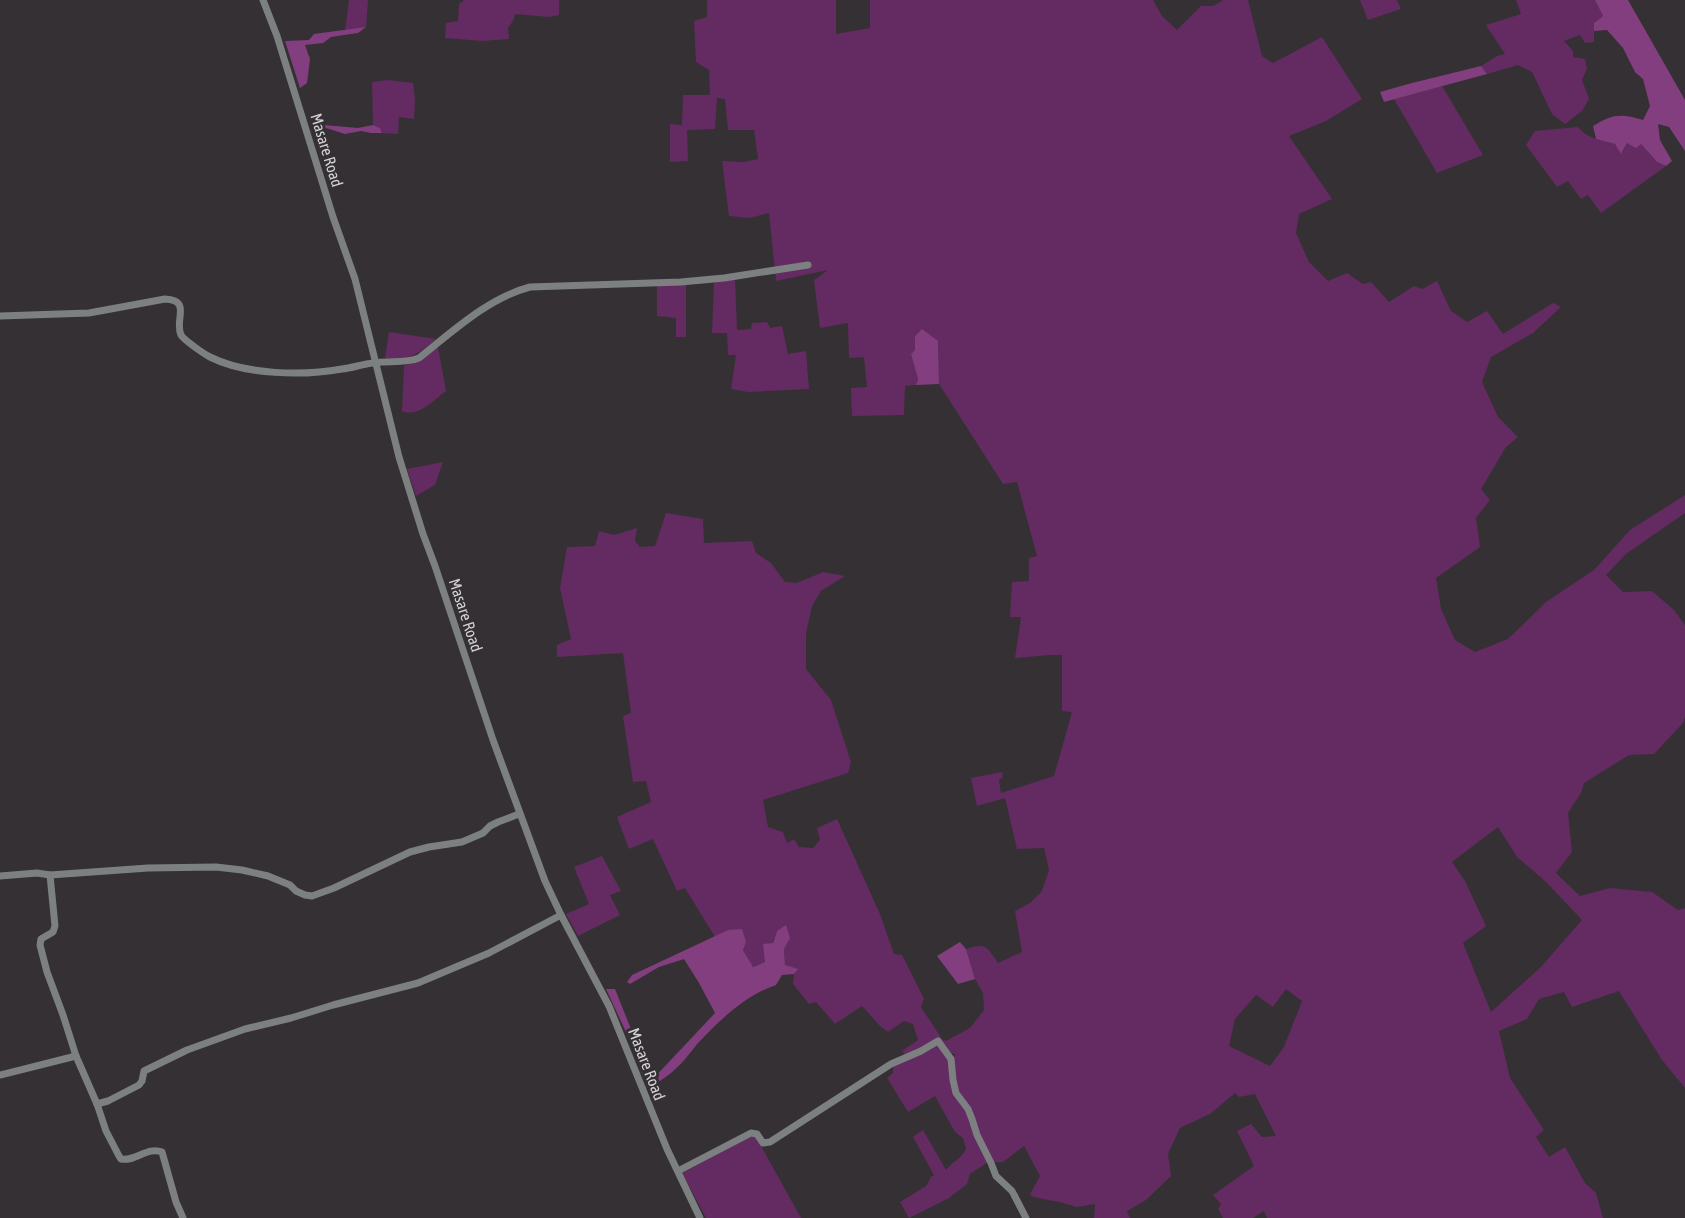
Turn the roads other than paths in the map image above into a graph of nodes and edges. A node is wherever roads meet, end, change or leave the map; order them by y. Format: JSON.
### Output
{"nodes":[{"id":1,"x":263,"y":0,"type":"edge"},
{"id":2,"x":808,"y":264,"type":"dead end"},
{"id":3,"x":0,"y":316,"type":"edge"},
{"id":4,"x":375,"y":362,"type":"junction"},
{"id":5,"x":519,"y":814,"type":"junction"},
{"id":6,"x":50,"y":875,"type":"junction"},
{"id":7,"x":0,"y":876,"type":"edge"},
{"id":8,"x":561,"y":915,"type":"junction"},
{"id":9,"x":76,"y":1056,"type":"junction"},
{"id":10,"x":0,"y":1076,"type":"edge"},
{"id":11,"x":97,"y":1104,"type":"junction"},
{"id":12,"x":678,"y":1172,"type":"junction"},
{"id":13,"x":183,"y":1218,"type":"edge"},
{"id":14,"x":700,"y":1218,"type":"edge"},
{"id":15,"x":1026,"y":1218,"type":"edge"}],
"edges":[{"from":1,"to":4,"type":"street","name":"Masare Road"},
{"from":2,"to":4,"type":"street"},
{"from":3,"to":4,"type":"street"},
{"from":4,"to":5,"type":"street","name":"Masare Road"},
{"from":5,"to":6,"type":"street"},
{"from":5,"to":8,"type":"street","name":"Masare Road"},
{"from":6,"to":7,"type":"street"},
{"from":6,"to":9,"type":"street"},
{"from":8,"to":11,"type":"street"},
{"from":8,"to":12,"type":"street","name":"Masare Road"},
{"from":9,"to":10,"type":"street"},
{"from":9,"to":11,"type":"street"},
{"from":11,"to":13,"type":"street"},
{"from":12,"to":14,"type":"street","name":"Masare Road"},
{"from":12,"to":15,"type":"street"}]}
